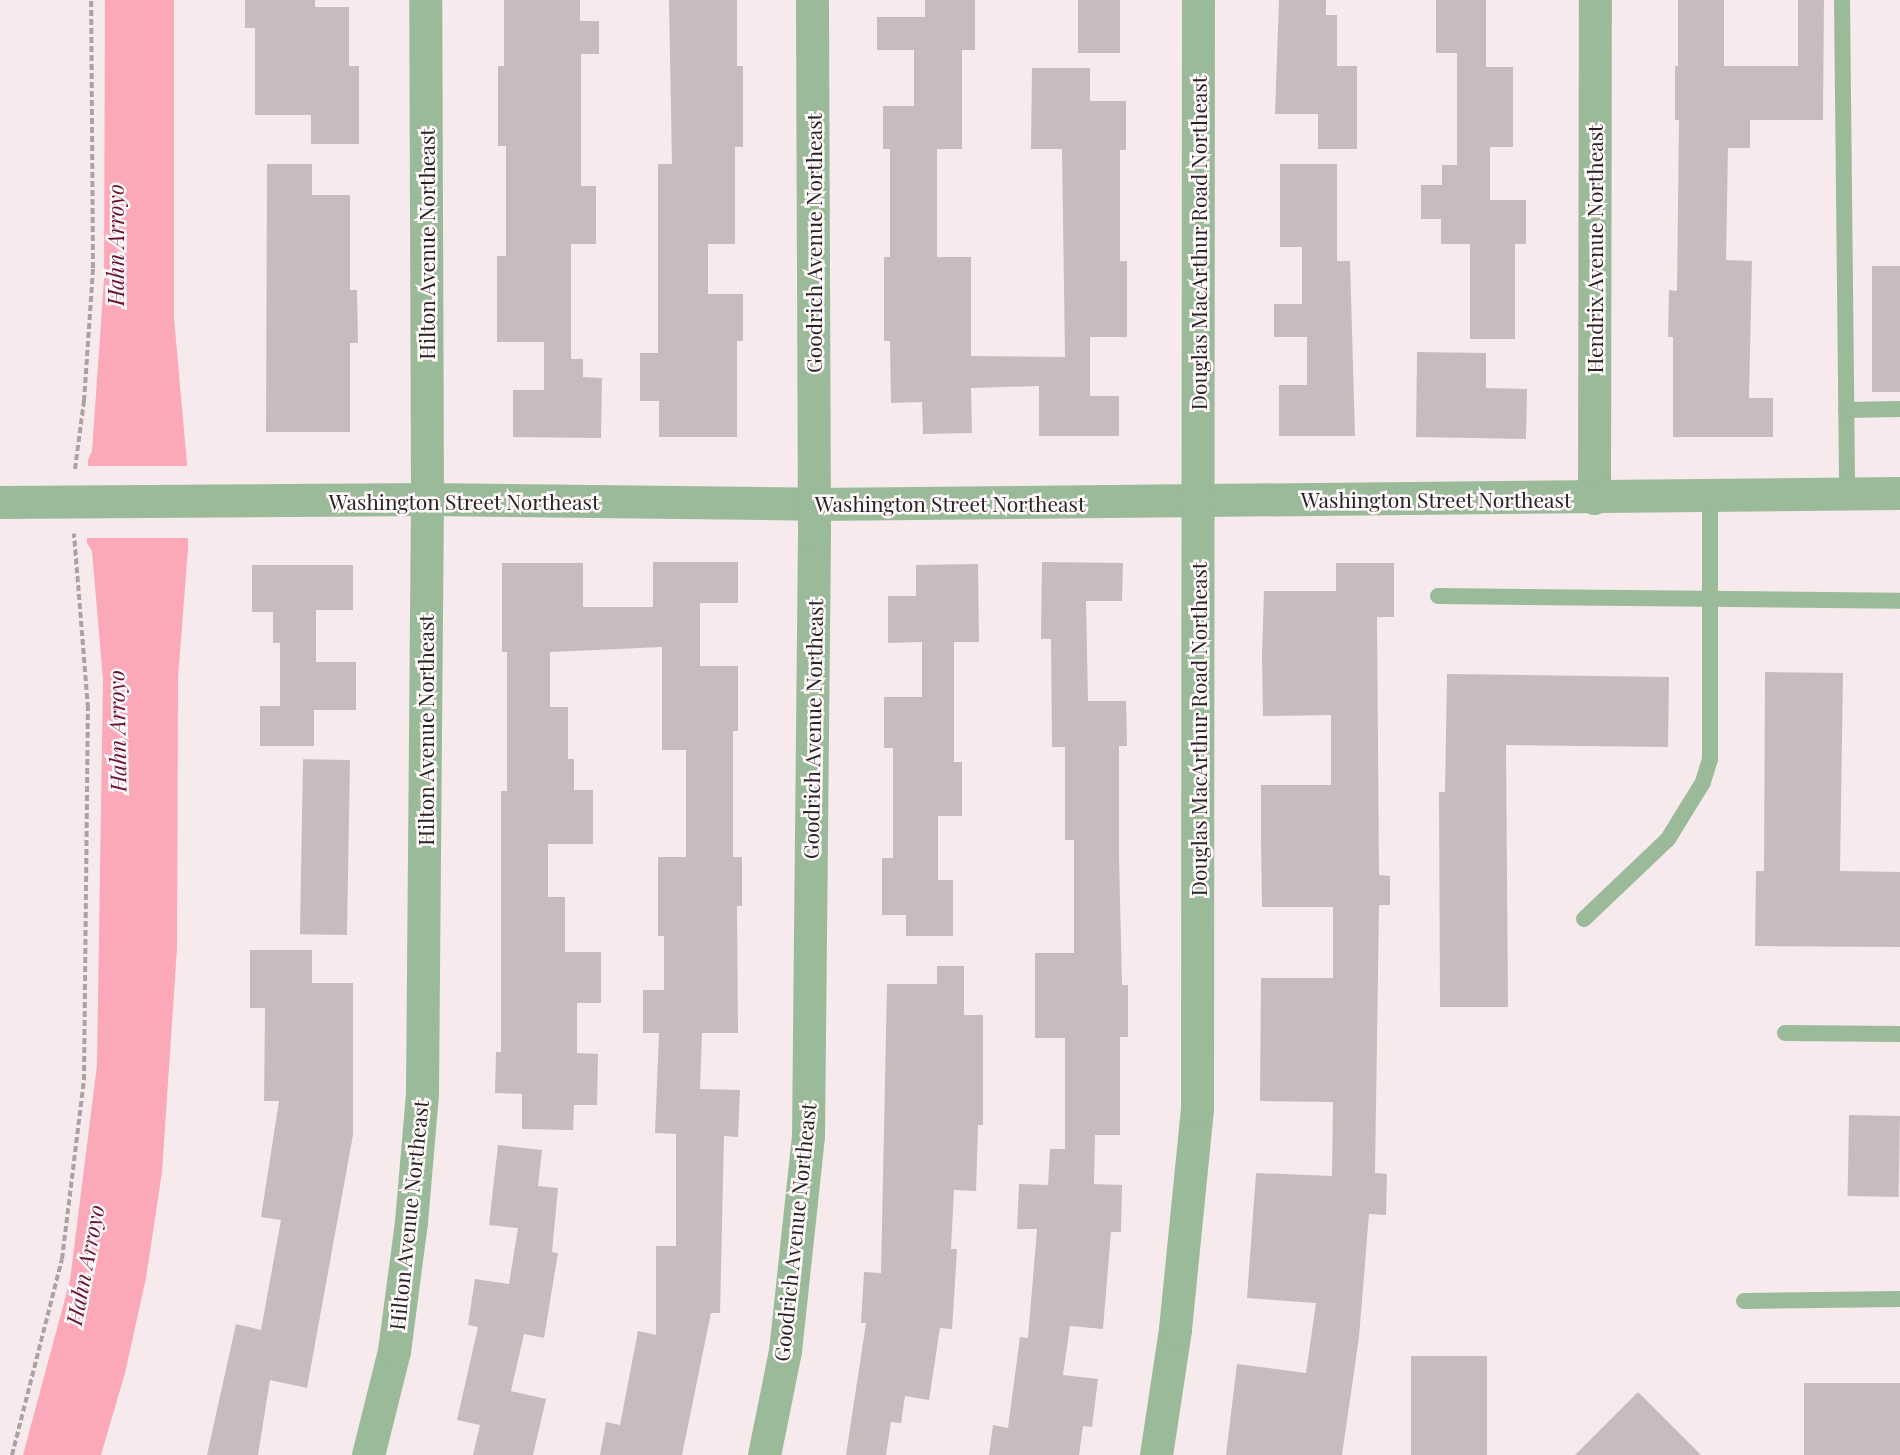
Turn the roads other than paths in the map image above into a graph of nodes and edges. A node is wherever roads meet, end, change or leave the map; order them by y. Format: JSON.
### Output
{"nodes":[{"id":1,"x":425,"y":0,"type":"edge"},
{"id":2,"x":812,"y":0,"type":"edge"},
{"id":3,"x":1198,"y":0,"type":"edge"},
{"id":4,"x":1595,"y":0,"type":"edge"},
{"id":5,"x":1842,"y":0,"type":"edge"},
{"id":6,"x":1900,"y":409,"type":"edge"},
{"id":7,"x":1846,"y":410,"type":"junction"},
{"id":8,"x":1900,"y":493,"type":"edge"},
{"id":9,"x":1847,"y":494,"type":"junction"},
{"id":10,"x":1710,"y":496,"type":"junction"},
{"id":11,"x":1594,"y":498,"type":"junction"},
{"id":12,"x":427,"y":499,"type":"junction"},
{"id":13,"x":1198,"y":501,"type":"junction"},
{"id":14,"x":0,"y":502,"type":"edge"},
{"id":15,"x":814,"y":504,"type":"junction"},
{"id":16,"x":1438,"y":596,"type":"dead end"},
{"id":17,"x":1710,"y":598,"type":"junction"},
{"id":18,"x":1900,"y":601,"type":"edge"},
{"id":19,"x":1584,"y":919,"type":"dead end"},
{"id":20,"x":1785,"y":1033,"type":"dead end"},
{"id":21,"x":1900,"y":1034,"type":"edge"},
{"id":22,"x":1900,"y":1299,"type":"edge"},
{"id":23,"x":1744,"y":1301,"type":"dead end"},
{"id":24,"x":368,"y":1455,"type":"edge"},
{"id":25,"x":764,"y":1455,"type":"edge"},
{"id":26,"x":1156,"y":1455,"type":"edge"}],
"edges":[{"from":1,"to":12,"type":"street","name":"Hilton Avenue Northeast"},
{"from":2,"to":15,"type":"street","name":"Goodrich Avenue Northeast"},
{"from":3,"to":13,"type":"street","name":"Douglas MacArthur Road Northeast"},
{"from":4,"to":11,"type":"street","name":"Hendrix Avenue Northeast"},
{"from":5,"to":7,"type":"lane"},
{"from":6,"to":7,"type":"lane"},
{"from":7,"to":9,"type":"lane"},
{"from":8,"to":9,"type":"street","name":"Washington Street Northeast"},
{"from":9,"to":10,"type":"street","name":"Washington Street Northeast"},
{"from":10,"to":11,"type":"street","name":"Washington Street Northeast"},
{"from":10,"to":17,"type":"lane"},
{"from":11,"to":13,"type":"street","name":"Washington Street Northeast"},
{"from":12,"to":14,"type":"street","name":"Washington Street Northeast"},
{"from":12,"to":15,"type":"street","name":"Washington Street Northeast"},
{"from":12,"to":24,"type":"street","name":"Hilton Avenue Northeast"},
{"from":13,"to":15,"type":"street","name":"Washington Street Northeast"},
{"from":13,"to":26,"type":"street","name":"Douglas MacArthur Road Northeast"},
{"from":15,"to":25,"type":"street","name":"Goodrich Avenue Northeast"},
{"from":16,"to":17,"type":"lane"},
{"from":17,"to":18,"type":"lane"},
{"from":17,"to":19,"type":"lane"},
{"from":20,"to":21,"type":"lane"},
{"from":22,"to":23,"type":"lane"}]}
